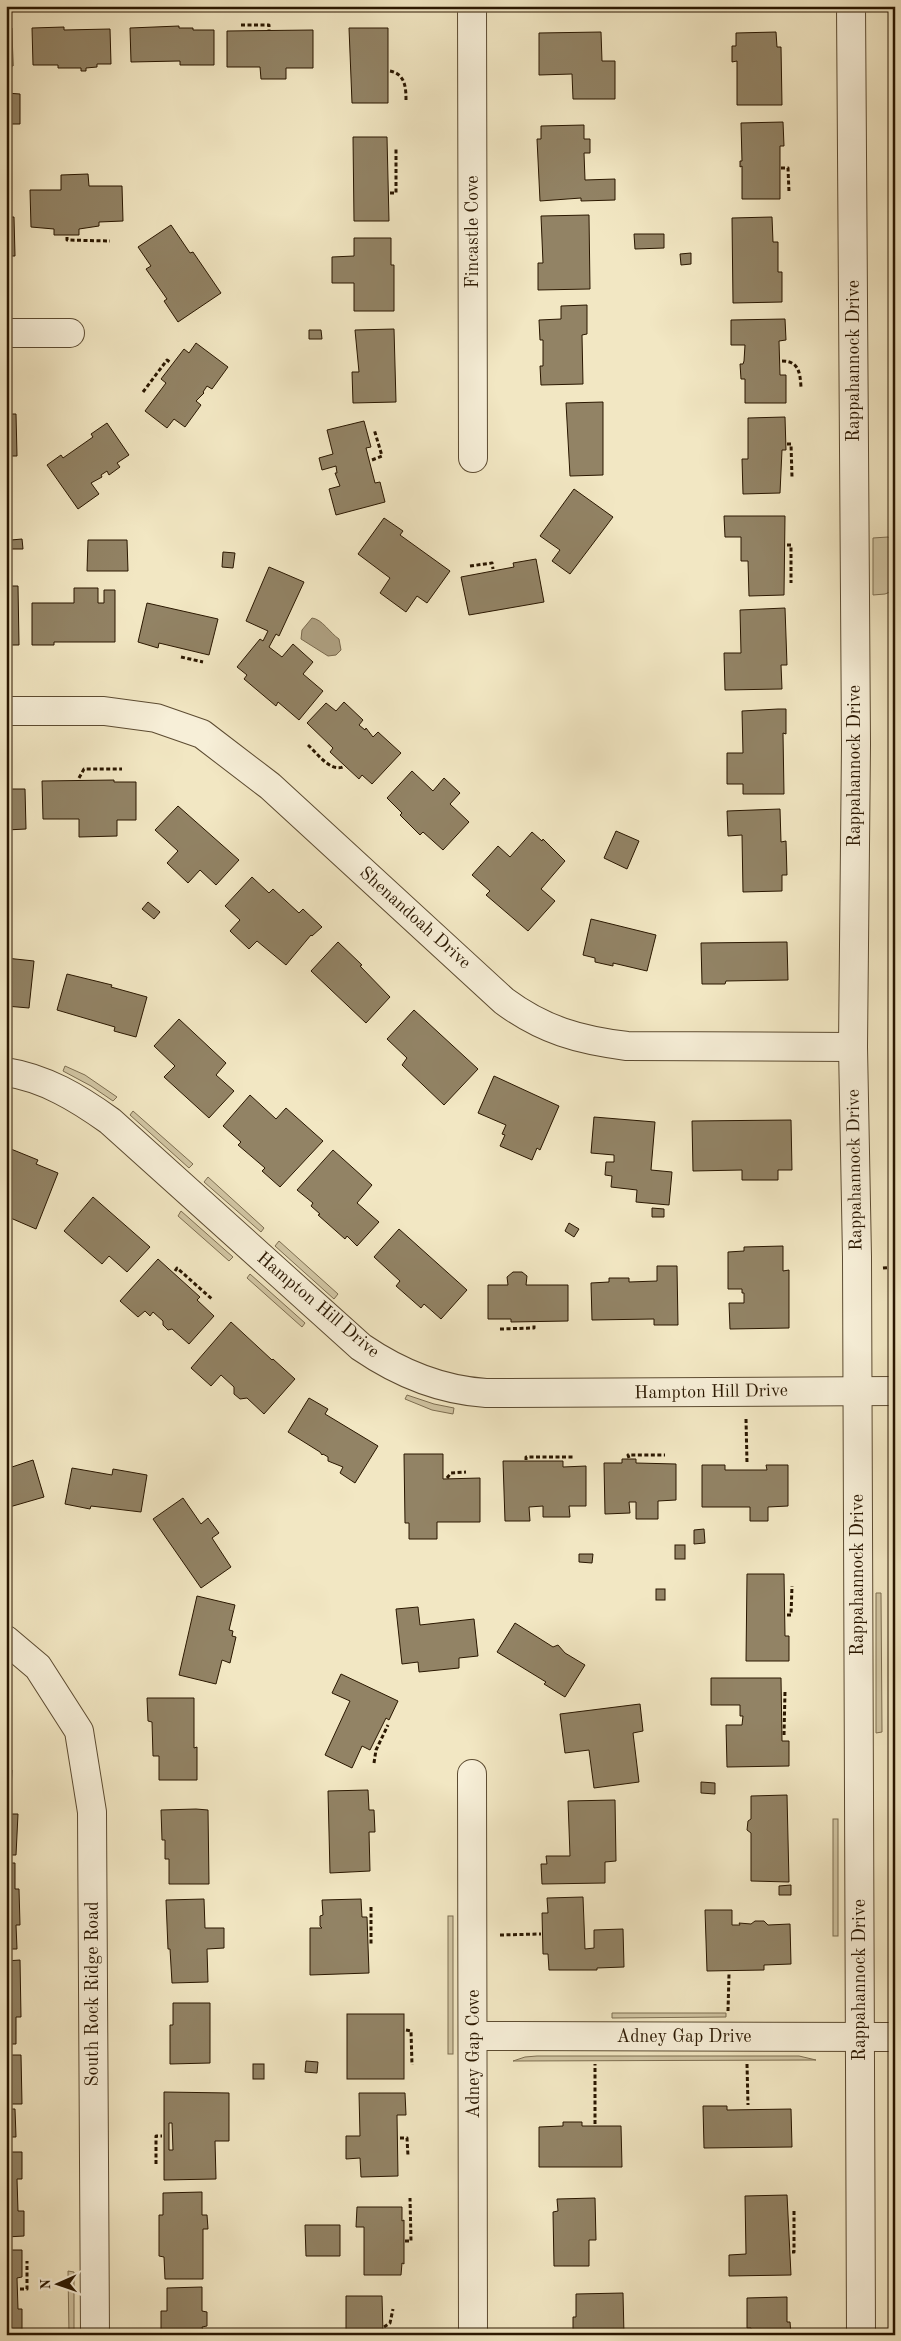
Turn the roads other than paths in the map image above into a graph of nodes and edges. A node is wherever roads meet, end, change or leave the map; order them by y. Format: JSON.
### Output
{"nodes":[{"id":1,"x":472,"y":6,"type":"edge"},
{"id":2,"x":851,"y":6,"type":"edge"},
{"id":3,"x":6,"y":333,"type":"edge"},
{"id":4,"x":70,"y":333,"type":"dead end"},
{"id":5,"x":472,"y":458,"type":"dead end"},
{"id":6,"x":6,"y":711,"type":"edge"},
{"id":7,"x":853,"y":1047,"type":"junction"},
{"id":8,"x":6,"y":1072,"type":"edge"},
{"id":9,"x":857,"y":1391,"type":"junction"},
{"id":10,"x":895,"y":1391,"type":"edge"},
{"id":11,"x":6,"y":1640,"type":"edge"},
{"id":12,"x":472,"y":1774,"type":"dead end"},
{"id":13,"x":474,"y":2036,"type":"junction"},
{"id":14,"x":860,"y":2037,"type":"junction"},
{"id":15,"x":895,"y":2037,"type":"edge"},
{"id":16,"x":95,"y":2335,"type":"edge"},
{"id":17,"x":473,"y":2335,"type":"edge"},
{"id":18,"x":861,"y":2335,"type":"edge"}],
"edges":[{"from":1,"to":5,"type":"street","name":"Fincastle Cove"},
{"from":2,"to":7,"type":"street","name":"Rappahannock Drive"},
{"from":3,"to":4,"type":"street"},
{"from":6,"to":7,"type":"street","name":"Shenandoah Drive"},
{"from":7,"to":9,"type":"street","name":"Rappahannock Drive"},
{"from":8,"to":9,"type":"street","name":"Hampton Hill Drive"},
{"from":9,"to":10,"type":"street","name":"Hampton Hill Drive"},
{"from":9,"to":14,"type":"street","name":"Rappahannock Drive"},
{"from":11,"to":16,"type":"street","name":"South Rock Ridge Road"},
{"from":12,"to":13,"type":"street","name":"Adney Gap Cove"},
{"from":13,"to":14,"type":"street","name":"Adney Gap Drive"},
{"from":13,"to":17,"type":"street","name":"Adney Gap Cove"},
{"from":14,"to":15,"type":"street","name":"Adney Gap Drive"},
{"from":14,"to":18,"type":"street","name":"Rappahannock Drive"}]}
